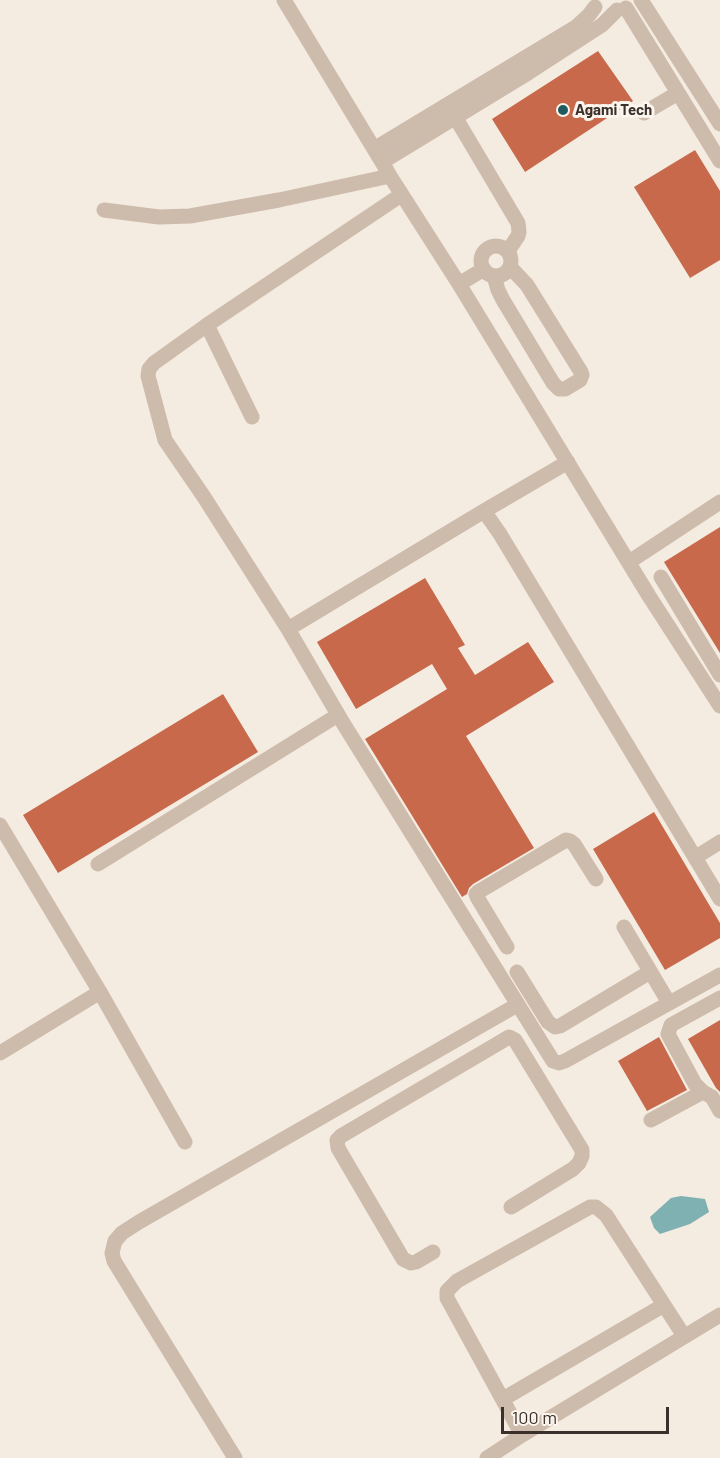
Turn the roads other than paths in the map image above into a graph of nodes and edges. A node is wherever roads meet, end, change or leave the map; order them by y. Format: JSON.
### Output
{"nodes":[{"id":1,"x":284,"y":0,"type":"edge"},
{"id":2,"x":641,"y":0,"type":"edge"},
{"id":3,"x":590,"y":4,"type":"edge"},
{"id":4,"x":627,"y":6,"type":"edge"},
{"id":5,"x":524,"y":67,"type":"junction"},
{"id":6,"x":678,"y":93,"type":"junction"},
{"id":7,"x":451,"y":111,"type":"junction"},
{"id":8,"x":644,"y":112,"type":"dead end"},
{"id":9,"x":720,"y":124,"type":"edge"},
{"id":10,"x":374,"y":149,"type":"junction"},
{"id":11,"x":720,"y":161,"type":"edge"},
{"id":12,"x":382,"y":162,"type":"junction"},
{"id":13,"x":390,"y":176,"type":"junction"},
{"id":14,"x":401,"y":195,"type":"junction"},
{"id":15,"x":104,"y":210,"type":"dead end"},
{"id":16,"x":508,"y":251,"type":"junction"},
{"id":17,"x":510,"y":267,"type":"junction"},
{"id":18,"x":489,"y":273,"type":"junction"},
{"id":19,"x":459,"y":284,"type":"junction"},
{"id":20,"x":207,"y":325,"type":"junction"},
{"id":21,"x":252,"y":417,"type":"dead end"},
{"id":22,"x":568,"y":462,"type":"junction"},
{"id":23,"x":720,"y":502,"type":"edge"},
{"id":24,"x":484,"y":511,"type":"junction"},
{"id":25,"x":629,"y":562,"type":"junction"},
{"id":26,"x":661,"y":577,"type":"dead end"},
{"id":27,"x":288,"y":629,"type":"junction"},
{"id":28,"x":720,"y":675,"type":"edge"},
{"id":29,"x":720,"y":706,"type":"edge"},
{"id":30,"x":338,"y":715,"type":"junction"},
{"id":31,"x":0,"y":825,"type":"edge"},
{"id":32,"x":720,"y":842,"type":"edge"},
{"id":33,"x":696,"y":857,"type":"junction"},
{"id":34,"x":98,"y":864,"type":"dead end"},
{"id":35,"x":596,"y":879,"type":"dead end"},
{"id":36,"x":720,"y":899,"type":"edge"},
{"id":37,"x":482,"y":906,"type":"junction"},
{"id":38,"x":463,"y":917,"type":"junction"},
{"id":39,"x":624,"y":927,"type":"dead end"},
{"id":40,"x":507,"y":947,"type":"dead end"},
{"id":41,"x":517,"y":972,"type":"dead end"},
{"id":42,"x":650,"y":972,"type":"junction"},
{"id":43,"x":720,"y":975,"type":"edge"},
{"id":44,"x":100,"y":992,"type":"junction"},
{"id":45,"x":720,"y":998,"type":"edge"},
{"id":46,"x":669,"y":1003,"type":"junction"},
{"id":47,"x":517,"y":1005,"type":"junction"},
{"id":48,"x":465,"y":1035,"type":"junction"},
{"id":49,"x":0,"y":1053,"type":"edge"},
{"id":50,"x":433,"y":1053,"type":"junction"},
{"id":51,"x":477,"y":1055,"type":"junction"},
{"id":52,"x":447,"y":1074,"type":"junction"},
{"id":53,"x":381,"y":1083,"type":"junction"},
{"id":54,"x":703,"y":1092,"type":"junction"},
{"id":55,"x":352,"y":1100,"type":"junction"},
{"id":56,"x":394,"y":1104,"type":"junction"},
{"id":57,"x":720,"y":1111,"type":"edge"},
{"id":58,"x":651,"y":1120,"type":"dead end"},
{"id":59,"x":365,"y":1122,"type":"junction"},
{"id":60,"x":185,"y":1142,"type":"dead end"},
{"id":61,"x":511,"y":1207,"type":"dead end"},
{"id":62,"x":434,"y":1252,"type":"dead end"},
{"id":63,"x":664,"y":1305,"type":"junction"},
{"id":64,"x":720,"y":1315,"type":"edge"},
{"id":65,"x":684,"y":1336,"type":"junction"},
{"id":66,"x":503,"y":1399,"type":"junction"},
{"id":67,"x":522,"y":1435,"type":"junction"},
{"id":68,"x":235,"y":1458,"type":"edge"},
{"id":69,"x":487,"y":1458,"type":"edge"}],
"edges":[{"from":1,"to":10,"type":"lane"},
{"from":2,"to":9,"type":"lane"},
{"from":3,"to":4,"type":"lane"},
{"from":3,"to":5,"type":"lane"},
{"from":4,"to":5,"type":"lane"},
{"from":4,"to":6,"type":"lane"},
{"from":5,"to":7,"type":"lane"},
{"from":6,"to":8,"type":"lane"},
{"from":6,"to":11,"type":"lane"},
{"from":7,"to":10,"type":"lane"},
{"from":7,"to":12,"type":"lane"},
{"from":7,"to":16,"type":"lane"},
{"from":10,"to":12,"type":"lane"},
{"from":12,"to":13,"type":"lane"},
{"from":13,"to":14,"type":"lane"},
{"from":13,"to":15,"type":"lane"},
{"from":14,"to":19,"type":"lane"},
{"from":14,"to":20,"type":"lane"},
{"from":16,"to":17,"type":"lane"},
{"from":16,"to":18,"type":"lane"},
{"from":17,"to":18,"type":"lane"},
{"from":17,"to":18,"type":"lane"},
{"from":18,"to":19,"type":"lane"},
{"from":19,"to":22,"type":"lane"},
{"from":20,"to":21,"type":"lane"},
{"from":20,"to":27,"type":"lane"},
{"from":22,"to":24,"type":"lane"},
{"from":22,"to":25,"type":"lane"},
{"from":23,"to":25,"type":"lane"},
{"from":24,"to":27,"type":"lane"},
{"from":24,"to":33,"type":"lane"},
{"from":25,"to":29,"type":"lane"},
{"from":26,"to":28,"type":"lane"},
{"from":27,"to":30,"type":"lane"},
{"from":30,"to":34,"type":"lane"},
{"from":30,"to":38,"type":"lane"},
{"from":31,"to":44,"type":"lane"},
{"from":32,"to":33,"type":"lane"},
{"from":33,"to":36,"type":"lane"},
{"from":35,"to":37,"type":"lane"},
{"from":37,"to":38,"type":"lane"},
{"from":37,"to":40,"type":"lane"},
{"from":38,"to":47,"type":"lane"},
{"from":39,"to":42,"type":"lane"},
{"from":41,"to":42,"type":"lane"},
{"from":42,"to":46,"type":"lane"},
{"from":43,"to":46,"type":"lane"},
{"from":44,"to":49,"type":"lane"},
{"from":44,"to":60,"type":"lane"},
{"from":45,"to":54,"type":"lane"},
{"from":46,"to":47,"type":"lane"},
{"from":47,"to":48,"type":"lane"},
{"from":48,"to":50,"type":"lane"},
{"from":48,"to":51,"type":"lane"},
{"from":50,"to":52,"type":"lane"},
{"from":50,"to":53,"type":"lane"},
{"from":51,"to":52,"type":"lane"},
{"from":51,"to":61,"type":"lane"},
{"from":52,"to":56,"type":"lane"},
{"from":53,"to":55,"type":"lane"},
{"from":53,"to":56,"type":"lane"},
{"from":54,"to":57,"type":"lane"},
{"from":54,"to":58,"type":"lane"},
{"from":55,"to":59,"type":"lane"},
{"from":55,"to":68,"type":"lane"},
{"from":56,"to":59,"type":"lane"},
{"from":59,"to":62,"type":"lane"},
{"from":63,"to":65,"type":"lane"},
{"from":63,"to":66,"type":"lane"},
{"from":63,"to":66,"type":"lane"},
{"from":64,"to":65,"type":"lane"},
{"from":65,"to":67,"type":"lane"},
{"from":66,"to":67,"type":"lane"},
{"from":67,"to":69,"type":"lane"}]}
